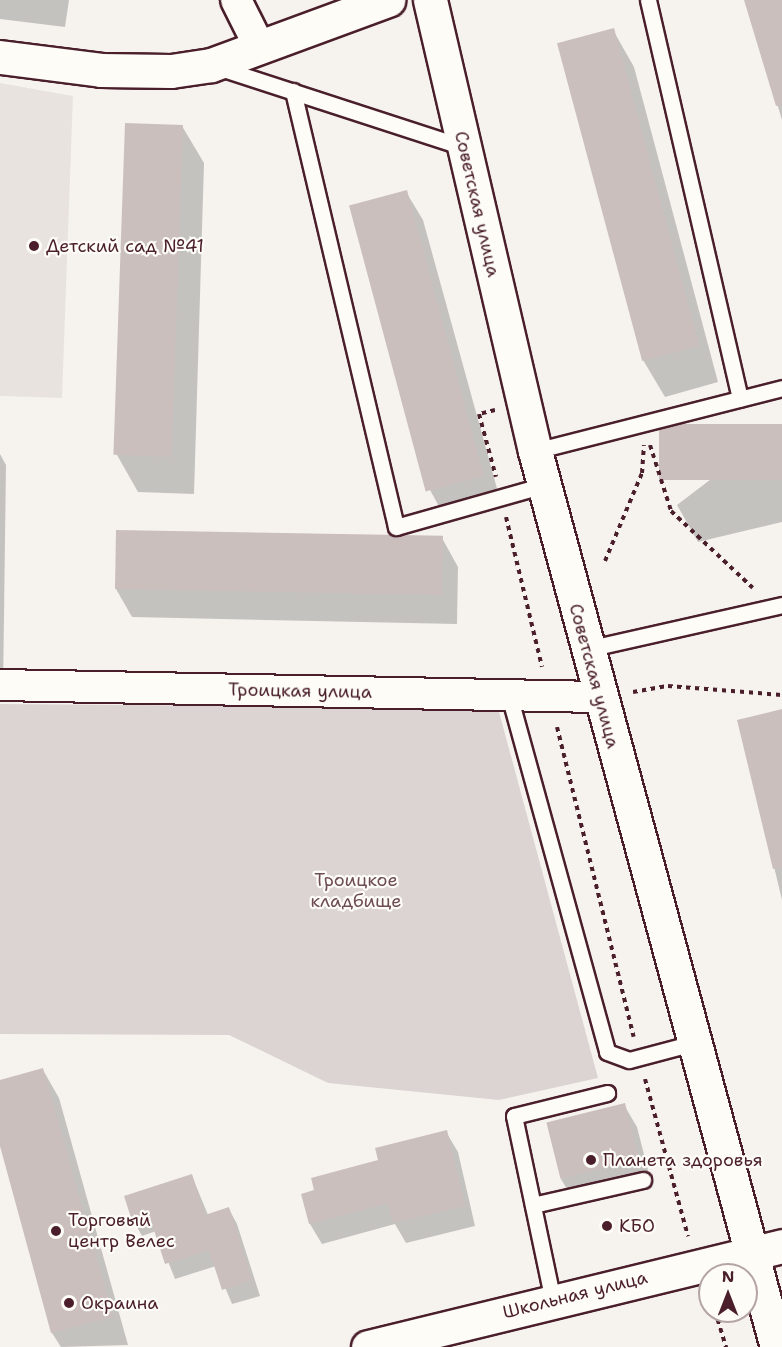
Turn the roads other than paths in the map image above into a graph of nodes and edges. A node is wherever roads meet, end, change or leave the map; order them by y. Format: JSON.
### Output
{"nodes":[{"id":1,"x":236,"y":0,"type":"edge"},
{"id":2,"x":388,"y":0,"type":"edge"},
{"id":3,"x":430,"y":0,"type":"edge"},
{"id":4,"x":648,"y":0,"type":"edge"},
{"id":5,"x":260,"y":48,"type":"junction"},
{"id":6,"x":0,"y":57,"type":"edge"},
{"id":7,"x":211,"y":65,"type":"junction"},
{"id":8,"x":293,"y":91,"type":"junction"},
{"id":9,"x":463,"y":147,"type":"junction"},
{"id":10,"x":782,"y":388,"type":"edge"},
{"id":11,"x":740,"y":399,"type":"junction"},
{"id":12,"x":535,"y":451,"type":"junction"},
{"id":13,"x":544,"y":484,"type":"junction"},
{"id":14,"x":778,"y":606,"type":"edge"},
{"id":15,"x":587,"y":649,"type":"junction"},
{"id":16,"x":0,"y":685,"type":"edge"},
{"id":17,"x":509,"y":695,"type":"junction"},
{"id":18,"x":599,"y":697,"type":"junction"},
{"id":19,"x":694,"y":1043,"type":"junction"},
{"id":20,"x":607,"y":1094,"type":"dead end"},
{"id":21,"x":643,"y":1180,"type":"dead end"},
{"id":22,"x":533,"y":1205,"type":"junction"},
{"id":23,"x":766,"y":1248,"type":"edge"},
{"id":24,"x":553,"y":1301,"type":"junction"},
{"id":25,"x":368,"y":1347,"type":"edge"},
{"id":26,"x":777,"y":1347,"type":"edge"}],
"edges":[{"from":1,"to":5,"type":"street"},
{"from":2,"to":5,"type":"street"},
{"from":3,"to":9,"type":"street","name":"Советская улица"},
{"from":4,"to":11,"type":"lane"},
{"from":5,"to":7,"type":"street"},
{"from":6,"to":7,"type":"street"},
{"from":7,"to":8,"type":"lane"},
{"from":8,"to":9,"type":"lane"},
{"from":8,"to":13,"type":"lane"},
{"from":9,"to":12,"type":"street","name":"Советская улица"},
{"from":10,"to":11,"type":"lane"},
{"from":11,"to":12,"type":"lane"},
{"from":12,"to":13,"type":"street","name":"Советская улица"},
{"from":13,"to":15,"type":"street","name":"Советская улица"},
{"from":14,"to":15,"type":"lane"},
{"from":15,"to":18,"type":"street","name":"Советская улица"},
{"from":16,"to":17,"type":"street","name":"Троицкая улица"},
{"from":17,"to":18,"type":"street","name":"Троицкая улица"},
{"from":17,"to":19,"type":"lane"},
{"from":18,"to":19,"type":"street","name":"Советская улица"},
{"from":19,"to":23,"type":"street","name":"Советская улица"},
{"from":20,"to":22,"type":"lane"},
{"from":21,"to":22,"type":"lane"},
{"from":22,"to":24,"type":"lane"},
{"from":23,"to":24,"type":"street","name":"Школьная улица"},
{"from":23,"to":26,"type":"street","name":"Советская улица"},
{"from":24,"to":25,"type":"street","name":"Школьная улица"}]}
